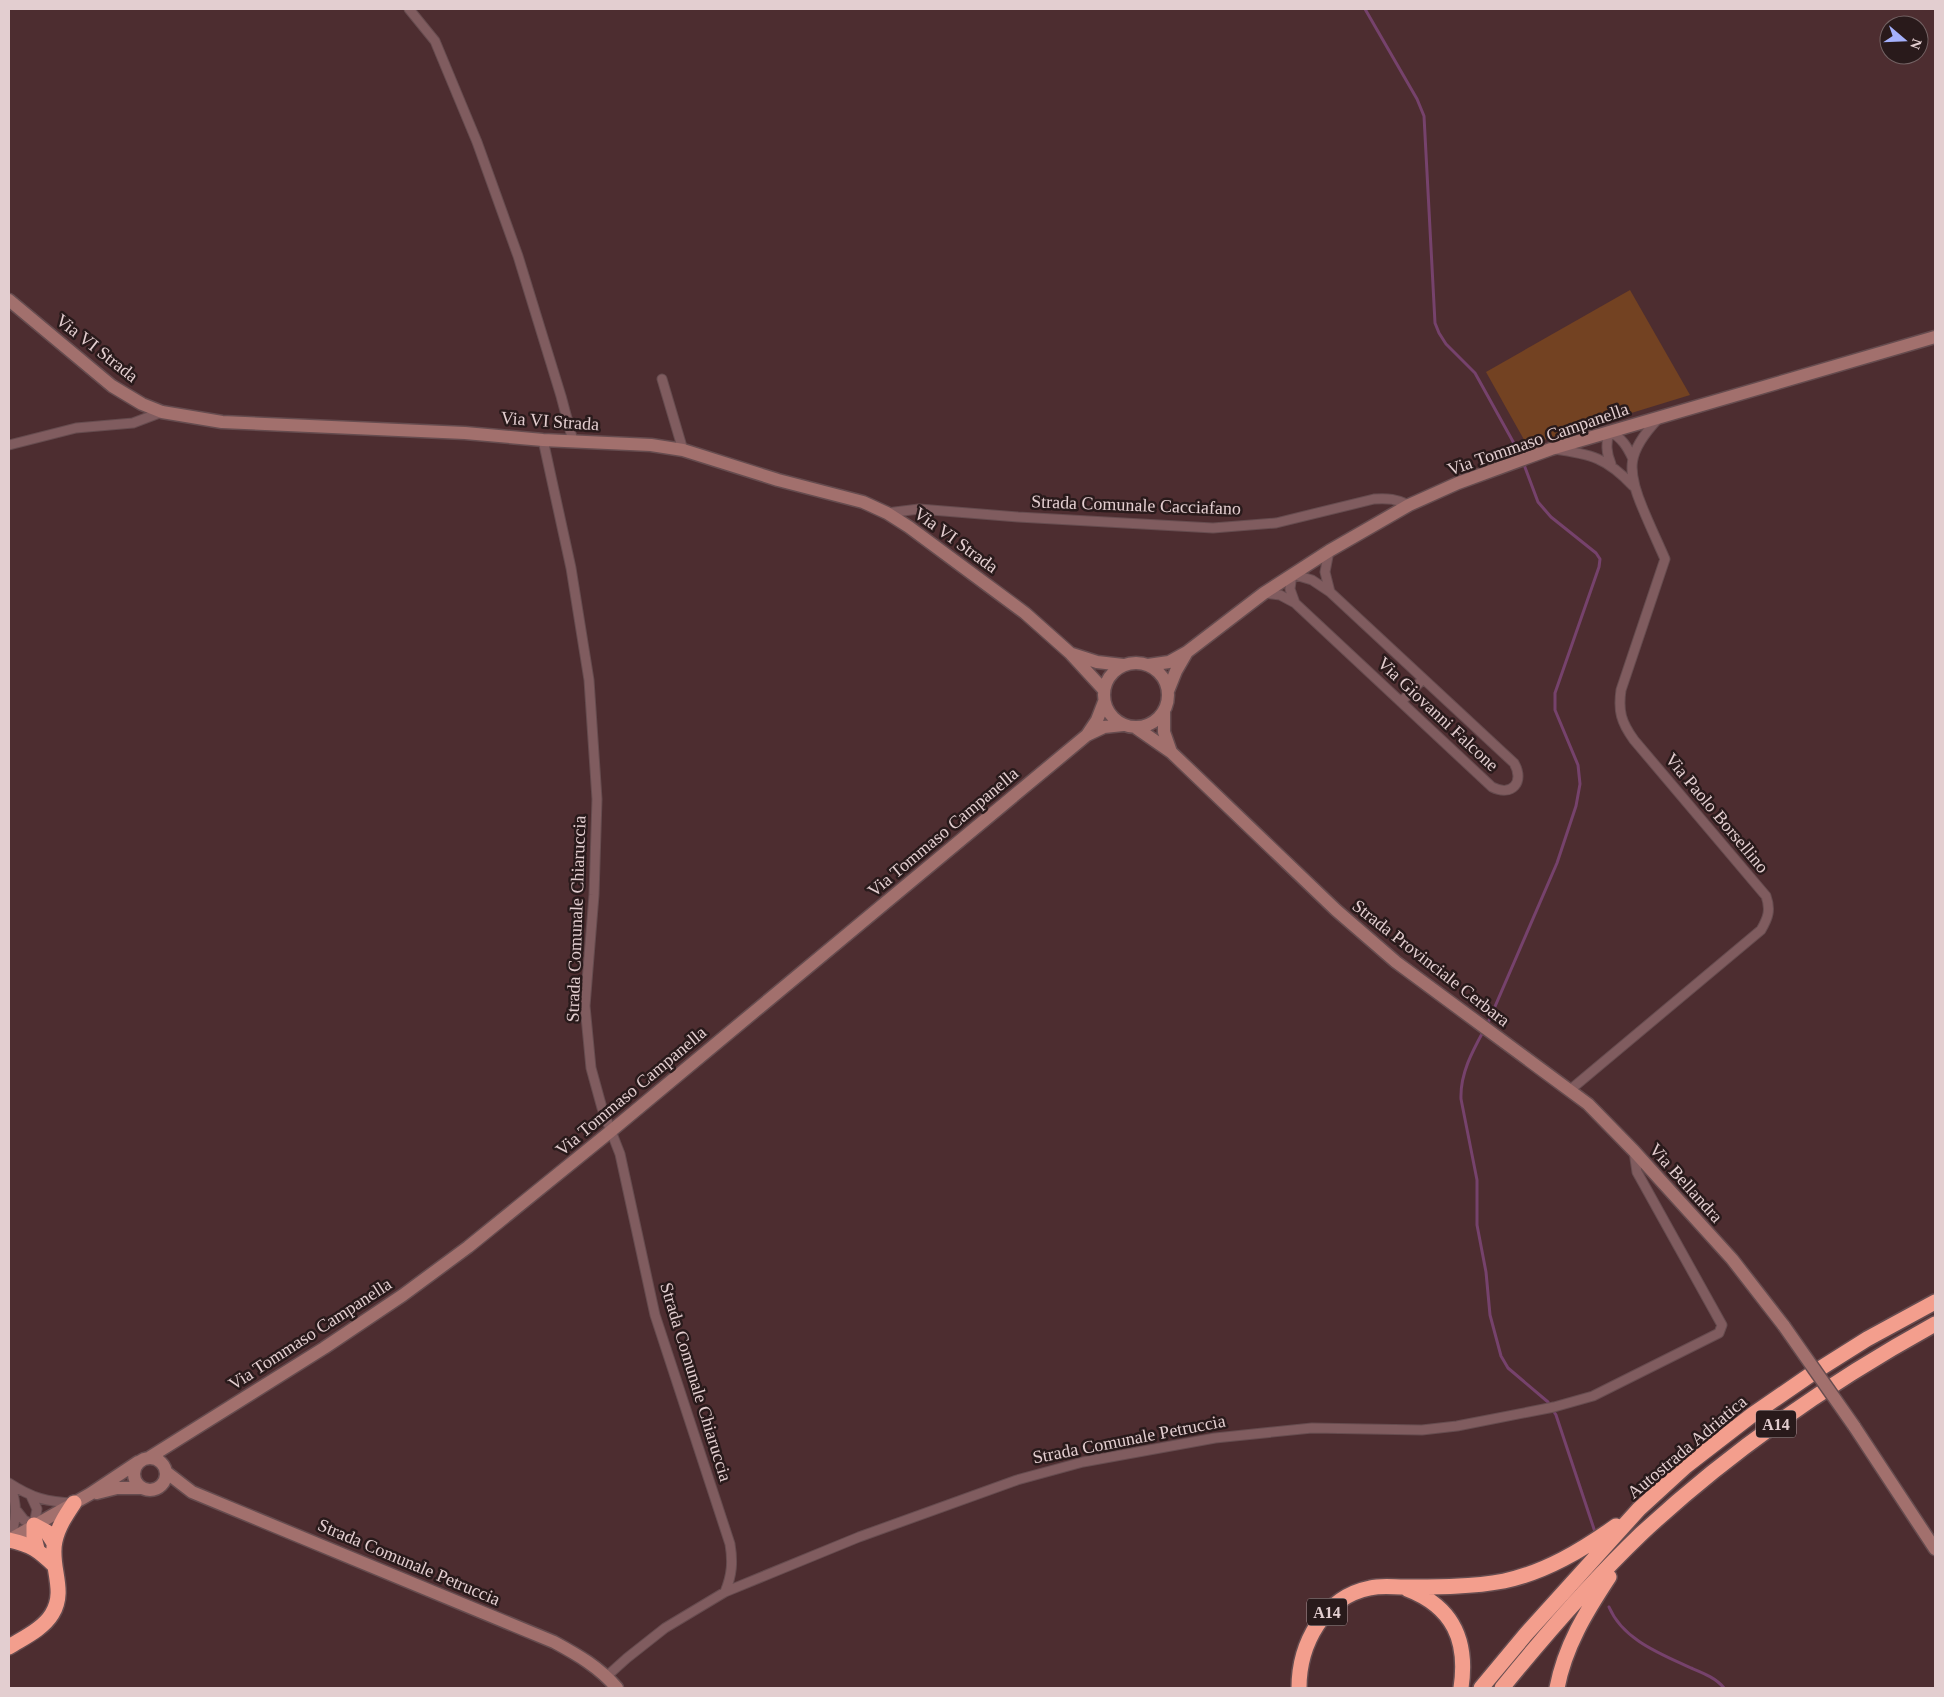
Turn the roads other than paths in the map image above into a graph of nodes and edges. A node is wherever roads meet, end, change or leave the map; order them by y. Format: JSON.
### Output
{"nodes":[{"id":1,"x":409,"y":9,"type":"edge"},
{"id":2,"x":9,"y":300,"type":"edge"},
{"id":3,"x":1935,"y":337,"type":"edge"},
{"id":4,"x":662,"y":379,"type":"dead end"},
{"id":5,"x":142,"y":404,"type":"junction"},
{"id":6,"x":162,"y":412,"type":"junction"},
{"id":7,"x":1660,"y":416,"type":"junction"},
{"id":8,"x":133,"y":423,"type":"junction"},
{"id":9,"x":1610,"y":431,"type":"junction"},
{"id":10,"x":544,"y":440,"type":"junction"},
{"id":11,"x":572,"y":440,"type":"junction"},
{"id":12,"x":9,"y":444,"type":"edge"},
{"id":13,"x":1551,"y":449,"type":"junction"},
{"id":14,"x":683,"y":450,"type":"junction"},
{"id":15,"x":1632,"y":459,"type":"junction"},
{"id":16,"x":1611,"y":464,"type":"junction"},
{"id":17,"x":1633,"y":486,"type":"junction"},
{"id":18,"x":1409,"y":506,"type":"junction"},
{"id":19,"x":887,"y":513,"type":"junction"},
{"id":20,"x":1329,"y":550,"type":"junction"},
{"id":21,"x":1292,"y":574,"type":"junction"},
{"id":22,"x":1330,"y":592,"type":"junction"},
{"id":23,"x":1264,"y":593,"type":"junction"},
{"id":24,"x":1295,"y":602,"type":"junction"},
{"id":25,"x":1188,"y":652,"type":"junction"},
{"id":26,"x":1070,"y":653,"type":"junction"},
{"id":27,"x":1123,"y":665,"type":"junction"},
{"id":28,"x":1148,"y":665,"type":"junction"},
{"id":29,"x":1423,"y":679,"type":"junction"},
{"id":30,"x":1168,"y":691,"type":"junction"},
{"id":31,"x":1104,"y":696,"type":"junction"},
{"id":32,"x":1401,"y":702,"type":"junction"},
{"id":33,"x":1164,"y":711,"type":"junction"},
{"id":34,"x":1129,"y":726,"type":"junction"},
{"id":35,"x":1087,"y":735,"type":"junction"},
{"id":36,"x":1171,"y":752,"type":"junction"},
{"id":37,"x":1570,"y":1090,"type":"junction"},
{"id":38,"x":611,"y":1131,"type":"junction"},
{"id":39,"x":1634,"y":1151,"type":"junction"},
{"id":40,"x":1935,"y":1302,"type":"edge"},
{"id":41,"x":1935,"y":1324,"type":"edge"},
{"id":42,"x":1550,"y":1408,"type":"joint"},
{"id":43,"x":174,"y":1442,"type":"junction"},
{"id":44,"x":144,"y":1460,"type":"junction"},
{"id":45,"x":165,"y":1468,"type":"junction"},
{"id":46,"x":9,"y":1483,"type":"edge"},
{"id":47,"x":140,"y":1488,"type":"junction"},
{"id":48,"x":156,"y":1490,"type":"junction"},
{"id":49,"x":192,"y":1492,"type":"junction"},
{"id":50,"x":90,"y":1494,"type":"junction"},
{"id":51,"x":31,"y":1496,"type":"junction"},
{"id":52,"x":74,"y":1503,"type":"junction"},
{"id":53,"x":1639,"y":1509,"type":"junction"},
{"id":54,"x":17,"y":1512,"type":"junction"},
{"id":55,"x":34,"y":1525,"type":"junction"},
{"id":56,"x":9,"y":1540,"type":"edge"},
{"id":57,"x":54,"y":1543,"type":"junction"},
{"id":58,"x":1631,"y":1544,"type":"junction"},
{"id":59,"x":36,"y":1549,"type":"junction"},
{"id":60,"x":1935,"y":1549,"type":"edge"},
{"id":61,"x":55,"y":1566,"type":"junction"},
{"id":62,"x":1404,"y":1587,"type":"junction"},
{"id":63,"x":725,"y":1592,"type":"junction"},
{"id":64,"x":9,"y":1647,"type":"edge"},
{"id":65,"x":607,"y":1676,"type":"junction"},
{"id":66,"x":617,"y":1688,"type":"edge"},
{"id":67,"x":1298,"y":1688,"type":"edge"},
{"id":68,"x":1461,"y":1688,"type":"edge"},
{"id":69,"x":1481,"y":1688,"type":"edge"},
{"id":70,"x":1502,"y":1688,"type":"edge"},
{"id":71,"x":1557,"y":1688,"type":"edge"}],
"edges":[{"from":1,"to":11,"type":"street"},
{"from":2,"to":5,"type":"main road","name":"Via VI Strada"},
{"from":3,"to":7,"type":"main road","name":"Via Tommaso Campanella"},
{"from":4,"to":14,"type":"street"},
{"from":5,"to":6,"type":"main road","name":"Via VI Strada"},
{"from":5,"to":8,"type":"street"},
{"from":6,"to":8,"type":"street"},
{"from":6,"to":10,"type":"main road","name":"Via VI Strada"},
{"from":7,"to":9,"type":"main road","name":"Via Tommaso Campanella"},
{"from":7,"to":15,"type":"street","name":"Via Paolo Borsellino"},
{"from":8,"to":12,"type":"street"},
{"from":9,"to":13,"type":"main road","name":"Via Tommaso Campanella"},
{"from":9,"to":15,"type":"street","name":"Via Paolo Borsellino"},
{"from":9,"to":16,"type":"street"},
{"from":10,"to":11,"type":"main road","name":"Via VI Strada"},
{"from":10,"to":38,"type":"street","name":"Strada Comunale Chiaruccia"},
{"from":11,"to":14,"type":"main road","name":"Via VI Strada"},
{"from":13,"to":16,"type":"street","name":"Via Paolo Borsellino"},
{"from":13,"to":18,"type":"main road","name":"Via Tommaso Campanella"},
{"from":14,"to":19,"type":"main road","name":"Via VI Strada"},
{"from":15,"to":17,"type":"street","name":"Via Paolo Borsellino"},
{"from":16,"to":17,"type":"street","name":"Via Paolo Borsellino"},
{"from":17,"to":37,"type":"street","name":"Via Paolo Borsellino"},
{"from":18,"to":19,"type":"street","name":"Strada Comunale Cacciafano"},
{"from":18,"to":20,"type":"main road","name":"Via Tommaso Campanella"},
{"from":19,"to":26,"type":"main road","name":"Via VI Strada"},
{"from":20,"to":21,"type":"main road","name":"Via Tommaso Campanella"},
{"from":20,"to":22,"type":"street"},
{"from":21,"to":22,"type":"street","name":"Via Giovanni Falcone"},
{"from":21,"to":23,"type":"main road","name":"Via Tommaso Campanella"},
{"from":21,"to":24,"type":"street"},
{"from":22,"to":29,"type":"street","name":"Via Giovanni Falcone"},
{"from":23,"to":24,"type":"street","name":"Via Giovanni Falcone"},
{"from":23,"to":25,"type":"main road","name":"Via Tommaso Campanella"},
{"from":24,"to":32,"type":"street","name":"Via Giovanni Falcone"},
{"from":25,"to":28,"type":"main road","name":"Via Tommaso Campanella"},
{"from":25,"to":30,"type":"main road","name":"Via Tommaso Campanella"},
{"from":26,"to":27,"type":"main road","name":"Via VI Strada"},
{"from":26,"to":31,"type":"main road","name":"Via VI Strada"},
{"from":27,"to":28,"type":"main road"},
{"from":27,"to":31,"type":"main road"},
{"from":28,"to":30,"type":"main road"},
{"from":29,"to":32,"type":"street"},
{"from":29,"to":32,"type":"street","name":"Via Giovanni Falcone"},
{"from":30,"to":33,"type":"main road"},
{"from":31,"to":34,"type":"main road","name":"Strada Provinciale Cerbara"},
{"from":31,"to":35,"type":"main road","name":"Via Tommaso Campanella"},
{"from":33,"to":34,"type":"main road"},
{"from":33,"to":36,"type":"main road"},
{"from":34,"to":35,"type":"main road","name":"Via Tommaso Campanella"},
{"from":34,"to":36,"type":"main road","name":"Strada Provinciale Cerbara"},
{"from":35,"to":38,"type":"main road","name":"Via Tommaso Campanella"},
{"from":36,"to":37,"type":"main road","name":"Strada Provinciale Cerbara"},
{"from":37,"to":39,"type":"main road","name":"Strada Provinciale Cerbara"},
{"from":38,"to":43,"type":"main road","name":"Via Tommaso Campanella"},
{"from":38,"to":63,"type":"street","name":"Strada Comunale Chiaruccia"},
{"from":39,"to":42,"type":"street","name":"Via Bellandra"},
{"from":39,"to":60,"type":"main road","name":"Via Bellandra","bridge":true},
{"from":40,"to":53,"type":"highway","name":"Autostrada Adriatica","number":"A14"},
{"from":41,"to":58,"type":"highway","name":"Autostrada Adriatica","number":"A14"},
{"from":42,"to":63,"type":"street","name":"Strada Comunale Petruccia"},
{"from":43,"to":44,"type":"main road","name":"Via Tommaso Campanella"},
{"from":43,"to":45,"type":"main road"},
{"from":44,"to":45,"type":"main road"},
{"from":44,"to":47,"type":"main road"},
{"from":44,"to":50,"type":"main road","name":"Via Tommaso Campanella"},
{"from":45,"to":48,"type":"main road"},
{"from":45,"to":49,"type":"main road","name":"Strada Comunale Petruccia"},
{"from":46,"to":51,"type":"street"},
{"from":46,"to":54,"type":"street"},
{"from":47,"to":48,"type":"main road","name":"Via Tommaso Campanella"},
{"from":47,"to":50,"type":"main road","name":"Via Tommaso Campanella"},
{"from":48,"to":49,"type":"main road","name":"Strada Comunale Petruccia"},
{"from":49,"to":65,"type":"main road","name":"Strada Comunale Petruccia"},
{"from":50,"to":52,"type":"main road","name":"Via Tommaso Campanella"},
{"from":51,"to":52,"type":"street"},
{"from":51,"to":55,"type":"street"},
{"from":52,"to":55,"type":"main road","name":"Via Tommaso Campanella"},
{"from":52,"to":57,"type":"highway"},
{"from":53,"to":62,"type":"highway","number":"A14"},
{"from":53,"to":69,"type":"highway","name":"Autostrada Adriatica","number":"A14"},
{"from":54,"to":55,"type":"street"},
{"from":54,"to":56,"type":"street"},
{"from":55,"to":56,"type":"main road","name":"Via Tommaso Campanella"},
{"from":55,"to":57,"type":"highway"},
{"from":55,"to":59,"type":"highway"},
{"from":56,"to":59,"type":"highway"},
{"from":57,"to":61,"type":"highway"},
{"from":58,"to":70,"type":"highway","name":"Autostrada Adriatica","number":"A14"},
{"from":58,"to":71,"type":"highway","number":"A14"},
{"from":59,"to":61,"type":"highway"},
{"from":61,"to":64,"type":"highway"},
{"from":62,"to":67,"type":"highway","number":"A14"},
{"from":62,"to":68,"type":"highway","number":"A14"},
{"from":63,"to":65,"type":"street","name":"Strada Comunale Petruccia"},
{"from":65,"to":66,"type":"main road","name":"Strada Comunale Petruccia"}]}
